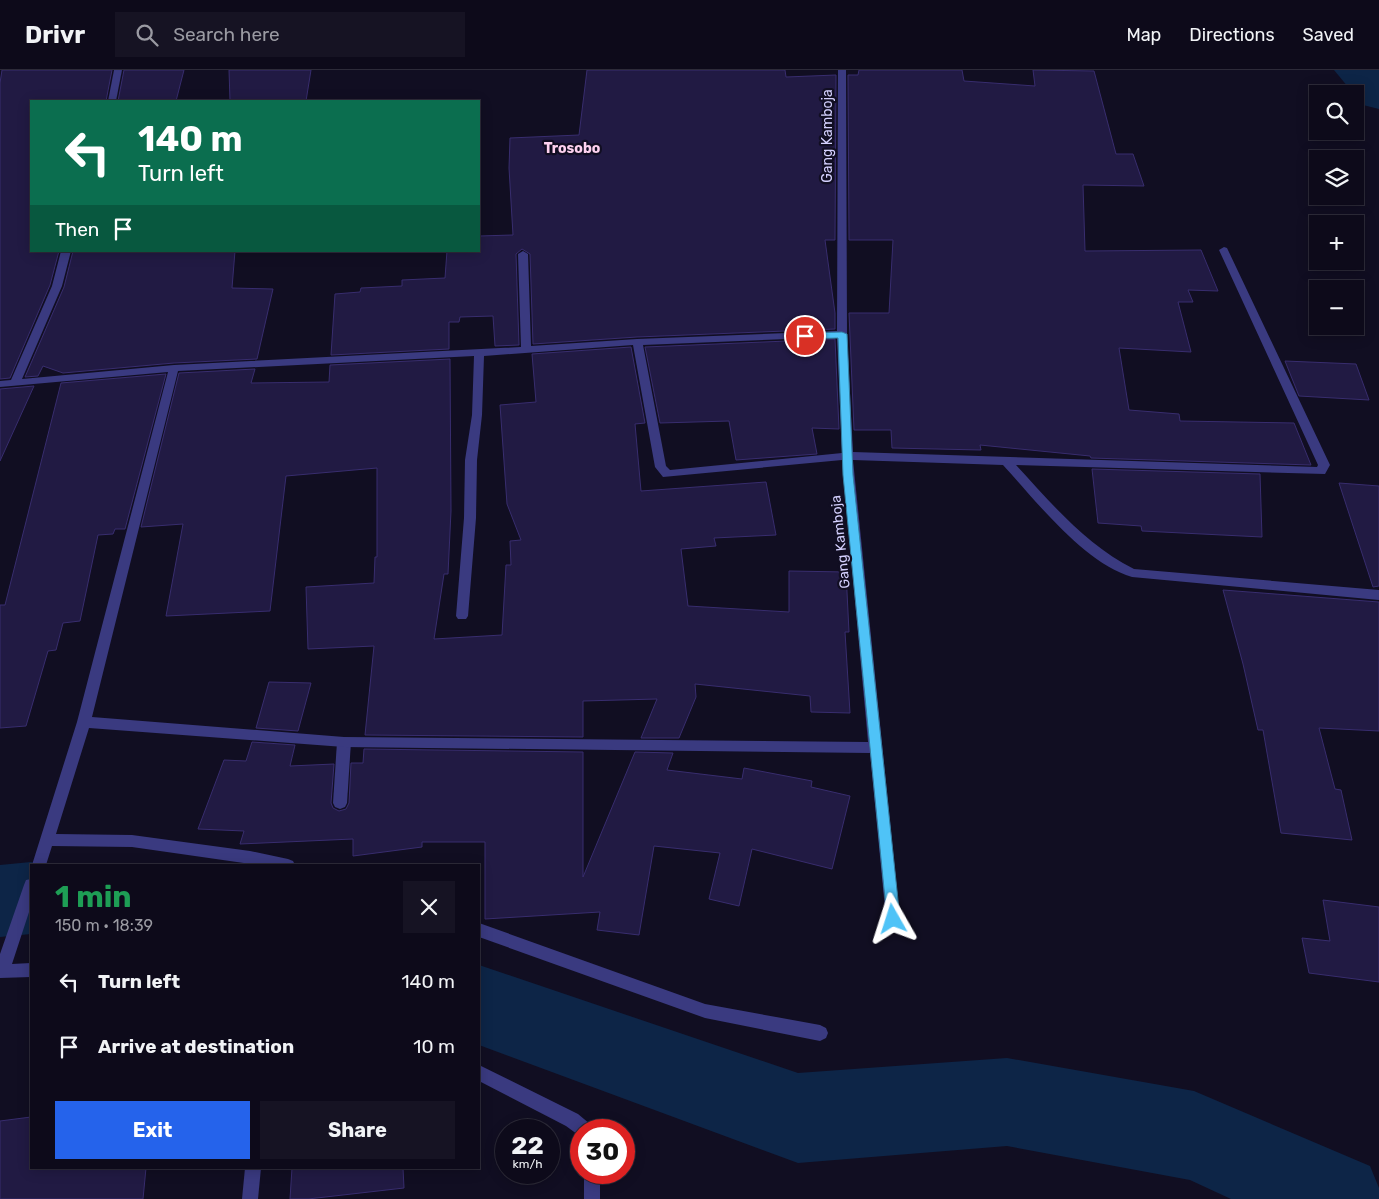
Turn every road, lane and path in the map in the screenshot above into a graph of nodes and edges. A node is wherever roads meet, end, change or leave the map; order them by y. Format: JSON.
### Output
{"nodes":[{"id":1,"x":118,"y":70,"type":"edge"},
{"id":2,"x":842,"y":70,"type":"edge"},
{"id":3,"x":112,"y":100,"type":"edge"},
{"id":4,"x":1224,"y":250,"type":"dead end"},
{"id":5,"x":66,"y":252,"type":"edge"},
{"id":6,"x":523,"y":254,"type":"dead end"},
{"id":7,"x":842,"y":334,"type":"junction"},
{"id":8,"x":638,"y":342,"type":"junction"},
{"id":9,"x":526,"y":349,"type":"junction"},
{"id":10,"x":479,"y":353,"type":"junction"},
{"id":11,"x":174,"y":368,"type":"junction"},
{"id":12,"x":15,"y":383,"type":"junction"},
{"id":13,"x":0,"y":384,"type":"edge"},
{"id":14,"x":848,"y":456,"type":"junction"},
{"id":15,"x":1005,"y":460,"type":"junction"},
{"id":16,"x":1379,"y":595,"type":"edge"},
{"id":17,"x":462,"y":616,"type":"dead end"},
{"id":18,"x":84,"y":722,"type":"junction"},
{"id":19,"x":344,"y":742,"type":"junction"},
{"id":20,"x":875,"y":748,"type":"junction"},
{"id":21,"x":340,"y":803,"type":"dead end"},
{"id":22,"x":47,"y":840,"type":"junction"},
{"id":23,"x":39,"y":863,"type":"edge"},
{"id":24,"x":283,"y":864,"type":"edge"},
{"id":25,"x":30,"y":888,"type":"edge"},
{"id":26,"x":893,"y":919,"type":"dead end"},
{"id":27,"x":480,"y":930,"type":"edge"},
{"id":28,"x":30,"y":970,"type":"edge"},
{"id":29,"x":1,"y":971,"type":"edge"},
{"id":30,"x":820,"y":1033,"type":"dead end"},
{"id":31,"x":480,"y":1073,"type":"edge"},
{"id":32,"x":570,"y":1119,"type":"edge"},
{"id":33,"x":253,"y":1169,"type":"edge"},
{"id":34,"x":592,"y":1184,"type":"edge"},
{"id":35,"x":250,"y":1199,"type":"edge"},
{"id":36,"x":592,"y":1199,"type":"edge"}],
"edges":[{"from":1,"to":3,"type":"street"},
{"from":2,"to":7,"type":"street","name":"Gang Kamboja"},
{"from":4,"to":15,"type":"street"},
{"from":5,"to":12,"type":"street"},
{"from":6,"to":9,"type":"street"},
{"from":7,"to":8,"type":"street"},
{"from":7,"to":14,"type":"street","name":"Gang Kamboja"},
{"from":8,"to":9,"type":"street"},
{"from":8,"to":14,"type":"street"},
{"from":9,"to":10,"type":"street"},
{"from":10,"to":11,"type":"street"},
{"from":10,"to":17,"type":"street"},
{"from":11,"to":12,"type":"street"},
{"from":11,"to":18,"type":"street"},
{"from":12,"to":13,"type":"street"},
{"from":14,"to":15,"type":"street"},
{"from":14,"to":20,"type":"street","name":"Gang Kamboja"},
{"from":15,"to":16,"type":"street"},
{"from":18,"to":19,"type":"street"},
{"from":18,"to":22,"type":"street"},
{"from":19,"to":20,"type":"street"},
{"from":19,"to":21,"type":"street"},
{"from":20,"to":26,"type":"street","name":"Gang Kamboja"},
{"from":22,"to":23,"type":"street"},
{"from":22,"to":24,"type":"street"},
{"from":25,"to":29,"type":"street"},
{"from":27,"to":30,"type":"street"},
{"from":28,"to":29,"type":"street"},
{"from":31,"to":32,"type":"street"},
{"from":33,"to":35,"type":"street"},
{"from":34,"to":36,"type":"street"}]}
